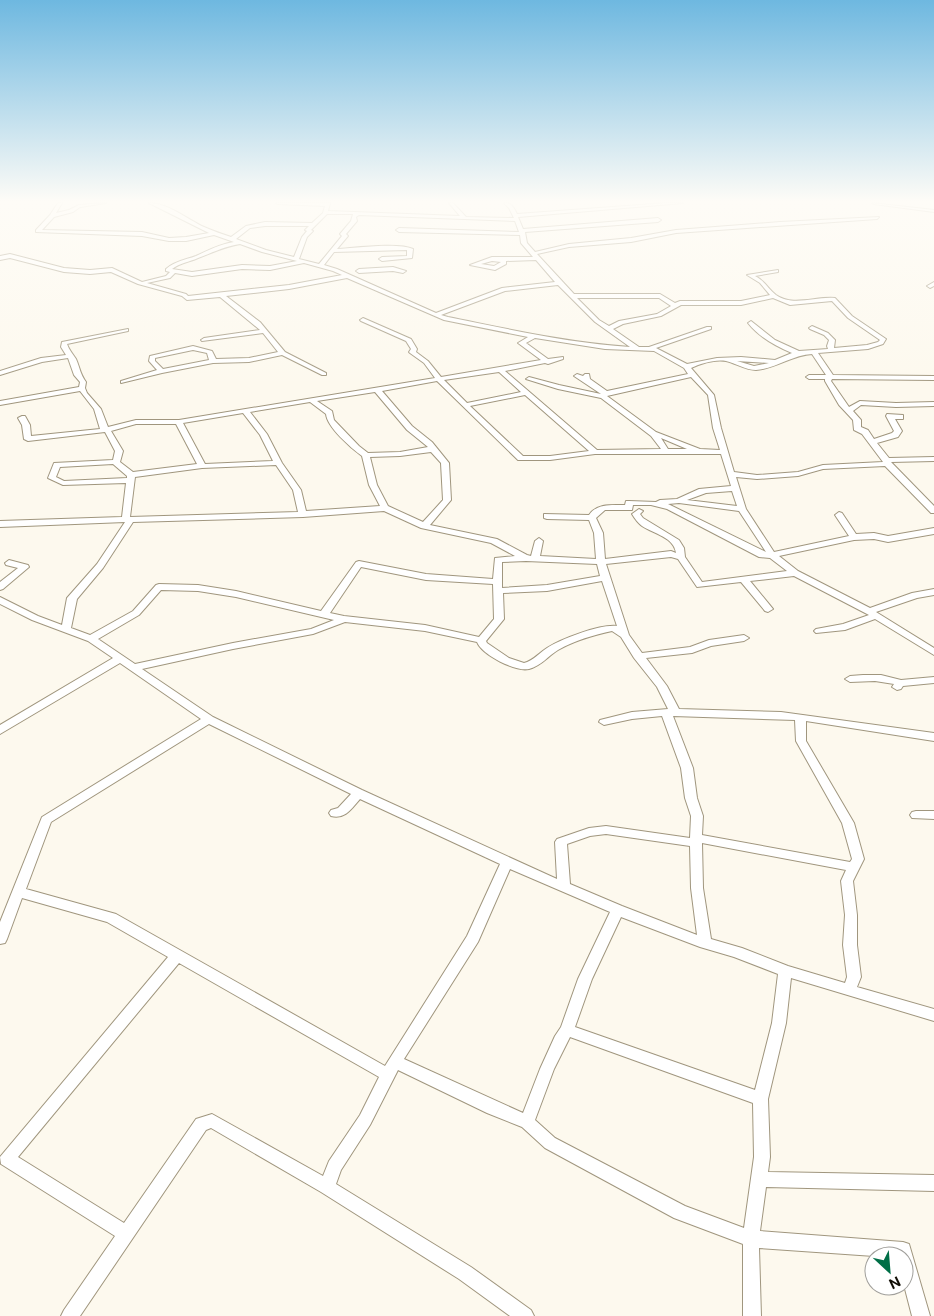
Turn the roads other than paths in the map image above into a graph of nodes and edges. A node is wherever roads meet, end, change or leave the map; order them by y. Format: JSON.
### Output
{"nodes":[{"id":1,"x":42,"y":264,"type":"edge"},
{"id":2,"x":176,"y":264,"type":"edge"},
{"id":3,"x":291,"y":264,"type":"edge"},
{"id":4,"x":314,"y":264,"type":"edge"},
{"id":5,"x":475,"y":264,"type":"edge"},
{"id":6,"x":501,"y":264,"type":"edge"},
{"id":7,"x":542,"y":264,"type":"edge"},
{"id":8,"x":320,"y":266,"type":"joint"},
{"id":9,"x":335,"y":270,"type":"junction"},
{"id":10,"x":359,"y":271,"type":"junction"},
{"id":11,"x":402,"y":271,"type":"dead end"},
{"id":12,"x":776,"y":271,"type":"dead end"},
{"id":13,"x":173,"y":272,"type":"junction"},
{"id":14,"x":346,"y":275,"type":"junction"},
{"id":15,"x":140,"y":283,"type":"junction"},
{"id":16,"x":558,"y":283,"type":"junction"},
{"id":17,"x":222,"y":295,"type":"junction"},
{"id":18,"x":573,"y":296,"type":"junction"},
{"id":19,"x":774,"y":296,"type":"junction"},
{"id":20,"x":676,"y":306,"type":"junction"},
{"id":21,"x":435,"y":314,"type":"junction"},
{"id":22,"x":362,"y":320,"type":"dead end"},
{"id":23,"x":751,"y":323,"type":"dead end"},
{"id":24,"x":610,"y":328,"type":"junction"},
{"id":25,"x":709,"y":328,"type":"dead end"},
{"id":26,"x":812,"y":328,"type":"dead end"},
{"id":27,"x":126,"y":330,"type":"dead end"},
{"id":28,"x":264,"y":331,"type":"junction"},
{"id":29,"x":535,"y":336,"type":"junction"},
{"id":30,"x":204,"y":340,"type":"dead end"},
{"id":31,"x":638,"y":349,"type":"junction"},
{"id":32,"x":652,"y":349,"type":"junction"},
{"id":33,"x":832,"y":351,"type":"junction"},
{"id":34,"x":283,"y":353,"type":"junction"},
{"id":35,"x":815,"y":353,"type":"junction"},
{"id":36,"x":798,"y":354,"type":"junction"},
{"id":37,"x":70,"y":356,"type":"junction"},
{"id":38,"x":562,"y":358,"type":"dead end"},
{"id":39,"x":213,"y":361,"type":"junction"},
{"id":40,"x":729,"y":361,"type":"junction"},
{"id":41,"x":548,"y":362,"type":"junction"},
{"id":42,"x":776,"y":362,"type":"junction"},
{"id":43,"x":687,"y":367,"type":"junction"},
{"id":44,"x":754,"y":368,"type":"junction"},
{"id":45,"x":500,"y":370,"type":"junction"},
{"id":46,"x":162,"y":371,"type":"junction"},
{"id":47,"x":761,"y":371,"type":"dead end"},
{"id":48,"x":0,"y":373,"type":"edge"},
{"id":49,"x":324,"y":374,"type":"dead end"},
{"id":50,"x":692,"y":375,"type":"junction"},
{"id":51,"x":577,"y":376,"type":"dead end"},
{"id":52,"x":830,"y":376,"type":"junction"},
{"id":53,"x":809,"y":377,"type":"dead end"},
{"id":54,"x":530,"y":378,"type":"dead end"},
{"id":55,"x":934,"y":378,"type":"edge"},
{"id":56,"x":439,"y":379,"type":"junction"},
{"id":57,"x":123,"y":382,"type":"dead end"},
{"id":58,"x":82,"y":388,"type":"junction"},
{"id":59,"x":378,"y":390,"type":"junction"},
{"id":60,"x":525,"y":393,"type":"junction"},
{"id":61,"x":605,"y":395,"type":"junction"},
{"id":62,"x":311,"y":400,"type":"junction"},
{"id":63,"x":0,"y":403,"type":"edge"},
{"id":64,"x":934,"y":404,"type":"edge"},
{"id":65,"x":465,"y":405,"type":"junction"},
{"id":66,"x":244,"y":411,"type":"junction"},
{"id":67,"x":848,"y":411,"type":"junction"},
{"id":68,"x":900,"y":417,"type":"dead end"},
{"id":69,"x":22,"y":418,"type":"dead end"},
{"id":70,"x":179,"y":422,"type":"junction"},
{"id":71,"x":107,"y":430,"type":"junction"},
{"id":72,"x":654,"y":434,"type":"junction"},
{"id":73,"x":872,"y":442,"type":"junction"},
{"id":74,"x":433,"y":448,"type":"junction"},
{"id":75,"x":666,"y":451,"type":"junction"},
{"id":76,"x":595,"y":452,"type":"junction"},
{"id":77,"x":700,"y":452,"type":"junction"},
{"id":78,"x":724,"y":452,"type":"junction"},
{"id":79,"x":366,"y":455,"type":"junction"},
{"id":80,"x":934,"y":459,"type":"edge"},
{"id":81,"x":116,"y":462,"type":"junction"},
{"id":82,"x":887,"y":462,"type":"junction"},
{"id":83,"x":278,"y":463,"type":"junction"},
{"id":84,"x":202,"y":466,"type":"junction"},
{"id":85,"x":732,"y":474,"type":"junction"},
{"id":86,"x":131,"y":477,"type":"junction"},
{"id":87,"x":758,"y":477,"type":"junction"},
{"id":88,"x":736,"y":487,"type":"junction"},
{"id":89,"x":679,"y":501,"type":"junction"},
{"id":90,"x":651,"y":503,"type":"junction"},
{"id":91,"x":385,"y":508,"type":"junction"},
{"id":92,"x":742,"y":509,"type":"junction"},
{"id":93,"x":934,"y":511,"type":"edge"},
{"id":94,"x":639,"y":512,"type":"dead end"},
{"id":95,"x":303,"y":514,"type":"junction"},
{"id":96,"x":839,"y":514,"type":"dead end"},
{"id":97,"x":547,"y":516,"type":"dead end"},
{"id":98,"x":592,"y":518,"type":"junction"},
{"id":99,"x":128,"y":519,"type":"junction"},
{"id":100,"x":0,"y":524,"type":"edge"},
{"id":101,"x":424,"y":526,"type":"junction"},
{"id":102,"x":934,"y":530,"type":"edge"},
{"id":103,"x":854,"y":537,"type":"junction"},
{"id":104,"x":539,"y":542,"type":"dead end"},
{"id":105,"x":500,"y":545,"type":"junction"},
{"id":106,"x":772,"y":555,"type":"junction"},
{"id":107,"x":681,"y":557,"type":"junction"},
{"id":108,"x":530,"y":558,"type":"junction"},
{"id":109,"x":498,"y":560,"type":"junction"},
{"id":110,"x":601,"y":562,"type":"junction"},
{"id":111,"x":9,"y":563,"type":"dead end"},
{"id":112,"x":796,"y":573,"type":"junction"},
{"id":113,"x":605,"y":578,"type":"junction"},
{"id":114,"x":745,"y":581,"type":"junction"},
{"id":115,"x":497,"y":586,"type":"junction"},
{"id":116,"x":0,"y":587,"type":"edge"},
{"id":117,"x":934,"y":592,"type":"edge"},
{"id":118,"x":0,"y":600,"type":"edge"},
{"id":119,"x":768,"y":609,"type":"dead end"},
{"id":120,"x":873,"y":613,"type":"junction"},
{"id":121,"x":324,"y":614,"type":"junction"},
{"id":122,"x":344,"y":619,"type":"junction"},
{"id":123,"x":66,"y":630,"type":"junction"},
{"id":124,"x":819,"y":631,"type":"dead end"},
{"id":125,"x":624,"y":635,"type":"junction"},
{"id":126,"x":744,"y":638,"type":"dead end"},
{"id":127,"x":91,"y":639,"type":"junction"},
{"id":128,"x":481,"y":640,"type":"junction"},
{"id":129,"x":934,"y":652,"type":"edge"},
{"id":130,"x":638,"y":656,"type":"junction"},
{"id":131,"x":119,"y":659,"type":"junction"},
{"id":132,"x":132,"y":668,"type":"junction"},
{"id":133,"x":850,"y":679,"type":"dead end"},
{"id":134,"x":934,"y":680,"type":"edge"},
{"id":135,"x":670,"y":712,"type":"junction"},
{"id":136,"x":800,"y":718,"type":"junction"},
{"id":137,"x":209,"y":719,"type":"junction"},
{"id":138,"x":604,"y":722,"type":"dead end"},
{"id":139,"x":1,"y":727,"type":"edge"},
{"id":140,"x":934,"y":737,"type":"edge"},
{"id":141,"x":358,"y":793,"type":"junction"},
{"id":142,"x":336,"y":813,"type":"dead end"},
{"id":143,"x":916,"y":815,"type":"dead end"},
{"id":144,"x":934,"y":815,"type":"edge"},
{"id":145,"x":696,"y":840,"type":"junction"},
{"id":146,"x":507,"y":862,"type":"junction"},
{"id":147,"x":854,"y":867,"type":"junction"},
{"id":148,"x":564,"y":885,"type":"junction"},
{"id":149,"x":18,"y":892,"type":"junction"},
{"id":150,"x":617,"y":910,"type":"junction"},
{"id":151,"x":0,"y":939,"type":"edge"},
{"id":152,"x":705,"y":943,"type":"junction"},
{"id":153,"x":178,"y":955,"type":"junction"},
{"id":154,"x":785,"y":971,"type":"junction"},
{"id":155,"x":850,"y":990,"type":"junction"},
{"id":156,"x":934,"y":1015,"type":"edge"},
{"id":157,"x":567,"y":1030,"type":"junction"},
{"id":158,"x":391,"y":1068,"type":"junction"},
{"id":159,"x":760,"y":1099,"type":"junction"},
{"id":160,"x":527,"y":1122,"type":"junction"},
{"id":161,"x":4,"y":1160,"type":"edge"},
{"id":162,"x":759,"y":1179,"type":"junction"},
{"id":163,"x":934,"y":1183,"type":"edge"},
{"id":164,"x":328,"y":1187,"type":"junction"},
{"id":165,"x":126,"y":1234,"type":"junction"},
{"id":166,"x":751,"y":1239,"type":"junction"},
{"id":167,"x":70,"y":1316,"type":"edge"},
{"id":168,"x":525,"y":1316,"type":"edge"},
{"id":169,"x":752,"y":1316,"type":"edge"},
{"id":170,"x":921,"y":1316,"type":"edge"}],
"edges":[{"from":1,"to":15,"type":"street"},
{"from":2,"to":13,"type":"street"},
{"from":3,"to":13,"type":"street"},
{"from":4,"to":8,"type":"street"},
{"from":5,"to":6,"type":"street"},
{"from":7,"to":16,"type":"street"},
{"from":8,"to":9,"type":"street"},
{"from":9,"to":10,"type":"street"},
{"from":9,"to":14,"type":"street"},
{"from":10,"to":11,"type":"street"},
{"from":10,"to":14,"type":"street"},
{"from":12,"to":19,"type":"street"},
{"from":13,"to":15,"type":"street"},
{"from":14,"to":17,"type":"street"},
{"from":14,"to":21,"type":"street"},
{"from":15,"to":17,"type":"street"},
{"from":16,"to":18,"type":"street"},
{"from":16,"to":21,"type":"street"},
{"from":17,"to":28,"type":"street"},
{"from":18,"to":20,"type":"street"},
{"from":18,"to":24,"type":"street"},
{"from":19,"to":20,"type":"street"},
{"from":19,"to":33,"type":"street"},
{"from":20,"to":24,"type":"street"},
{"from":21,"to":29,"type":"street"},
{"from":22,"to":56,"type":"street"},
{"from":23,"to":36,"type":"street"},
{"from":24,"to":31,"type":"street"},
{"from":25,"to":32,"type":"street"},
{"from":26,"to":33,"type":"street"},
{"from":27,"to":37,"type":"street"},
{"from":28,"to":30,"type":"street"},
{"from":28,"to":34,"type":"street"},
{"from":29,"to":31,"type":"street"},
{"from":29,"to":41,"type":"street"},
{"from":31,"to":32,"type":"street"},
{"from":32,"to":43,"type":"street"},
{"from":33,"to":35,"type":"street"},
{"from":34,"to":39,"type":"street"},
{"from":34,"to":49,"type":"street"},
{"from":35,"to":36,"type":"street"},
{"from":35,"to":52,"type":"street"},
{"from":36,"to":42,"type":"street"},
{"from":37,"to":48,"type":"street"},
{"from":37,"to":58,"type":"street"},
{"from":38,"to":41,"type":"street"},
{"from":39,"to":46,"type":"street"},
{"from":39,"to":46,"type":"street"},
{"from":40,"to":42,"type":"street"},
{"from":40,"to":43,"type":"street"},
{"from":40,"to":44,"type":"street"},
{"from":41,"to":45,"type":"street"},
{"from":42,"to":44,"type":"street"},
{"from":43,"to":50,"type":"street"},
{"from":44,"to":47,"type":"street"},
{"from":45,"to":56,"type":"street"},
{"from":45,"to":60,"type":"street"},
{"from":46,"to":57,"type":"street"},
{"from":50,"to":61,"type":"street"},
{"from":50,"to":78,"type":"street"},
{"from":51,"to":61,"type":"street"},
{"from":52,"to":53,"type":"street"},
{"from":52,"to":55,"type":"street"},
{"from":52,"to":67,"type":"street"},
{"from":54,"to":61,"type":"street"},
{"from":56,"to":59,"type":"street"},
{"from":56,"to":65,"type":"street"},
{"from":58,"to":63,"type":"street"},
{"from":58,"to":71,"type":"street"},
{"from":59,"to":62,"type":"street"},
{"from":59,"to":74,"type":"street"},
{"from":60,"to":65,"type":"street"},
{"from":60,"to":76,"type":"street"},
{"from":61,"to":72,"type":"street"},
{"from":62,"to":66,"type":"street"},
{"from":62,"to":79,"type":"street"},
{"from":64,"to":67,"type":"street"},
{"from":65,"to":76,"type":"street"},
{"from":66,"to":70,"type":"street"},
{"from":66,"to":83,"type":"street"},
{"from":67,"to":73,"type":"street"},
{"from":68,"to":73,"type":"street"},
{"from":69,"to":71,"type":"street"},
{"from":70,"to":71,"type":"street"},
{"from":70,"to":84,"type":"street"},
{"from":71,"to":81,"type":"street"},
{"from":72,"to":75,"type":"street"},
{"from":72,"to":77,"type":"street"},
{"from":73,"to":82,"type":"street"},
{"from":74,"to":79,"type":"street"},
{"from":74,"to":101,"type":"street"},
{"from":75,"to":76,"type":"street"},
{"from":75,"to":77,"type":"street"},
{"from":77,"to":78,"type":"street"},
{"from":78,"to":85,"type":"street"},
{"from":79,"to":91,"type":"street"},
{"from":80,"to":82,"type":"street"},
{"from":81,"to":86,"type":"street"},
{"from":81,"to":86,"type":"street"},
{"from":82,"to":87,"type":"street"},
{"from":82,"to":93,"type":"street"},
{"from":83,"to":84,"type":"street"},
{"from":83,"to":95,"type":"street"},
{"from":84,"to":86,"type":"street"},
{"from":85,"to":87,"type":"street"},
{"from":85,"to":88,"type":"street"},
{"from":86,"to":99,"type":"street"},
{"from":87,"to":88,"type":"street"},
{"from":88,"to":89,"type":"street"},
{"from":88,"to":92,"type":"street"},
{"from":89,"to":90,"type":"street"},
{"from":89,"to":92,"type":"street"},
{"from":90,"to":98,"type":"street"},
{"from":90,"to":106,"type":"street"},
{"from":91,"to":95,"type":"street"},
{"from":91,"to":101,"type":"street"},
{"from":92,"to":106,"type":"street"},
{"from":94,"to":107,"type":"street"},
{"from":95,"to":99,"type":"street"},
{"from":96,"to":103,"type":"street"},
{"from":97,"to":98,"type":"street"},
{"from":98,"to":110,"type":"street"},
{"from":99,"to":100,"type":"street"},
{"from":99,"to":123,"type":"street"},
{"from":101,"to":105,"type":"street"},
{"from":102,"to":103,"type":"street"},
{"from":103,"to":106,"type":"street"},
{"from":104,"to":108,"type":"street"},
{"from":105,"to":108,"type":"street"},
{"from":105,"to":109,"type":"street"},
{"from":106,"to":112,"type":"street"},
{"from":107,"to":110,"type":"street"},
{"from":107,"to":114,"type":"street"},
{"from":108,"to":109,"type":"street"},
{"from":108,"to":110,"type":"street"},
{"from":109,"to":115,"type":"street"},
{"from":110,"to":113,"type":"street"},
{"from":111,"to":116,"type":"street"},
{"from":112,"to":114,"type":"street"},
{"from":112,"to":120,"type":"street"},
{"from":113,"to":115,"type":"street"},
{"from":113,"to":125,"type":"street"},
{"from":114,"to":119,"type":"street"},
{"from":115,"to":121,"type":"street"},
{"from":115,"to":128,"type":"street"},
{"from":117,"to":120,"type":"street"},
{"from":118,"to":123,"type":"street"},
{"from":120,"to":124,"type":"street"},
{"from":120,"to":129,"type":"street"},
{"from":121,"to":122,"type":"street"},
{"from":121,"to":127,"type":"street"},
{"from":122,"to":128,"type":"street"},
{"from":122,"to":132,"type":"street"},
{"from":123,"to":127,"type":"street"},
{"from":125,"to":128,"type":"street"},
{"from":125,"to":130,"type":"street"},
{"from":126,"to":130,"type":"street"},
{"from":127,"to":131,"type":"street"},
{"from":130,"to":135,"type":"street"},
{"from":131,"to":132,"type":"street"},
{"from":131,"to":139,"type":"street"},
{"from":132,"to":137,"type":"street"},
{"from":133,"to":134,"type":"street"},
{"from":135,"to":136,"type":"street"},
{"from":135,"to":138,"type":"street"},
{"from":135,"to":145,"type":"street"},
{"from":136,"to":140,"type":"street"},
{"from":136,"to":147,"type":"street"},
{"from":137,"to":141,"type":"street"},
{"from":137,"to":149,"type":"street"},
{"from":141,"to":142,"type":"street"},
{"from":141,"to":146,"type":"street"},
{"from":143,"to":144,"type":"street"},
{"from":145,"to":147,"type":"street"},
{"from":145,"to":148,"type":"street"},
{"from":145,"to":152,"type":"street"},
{"from":146,"to":148,"type":"street"},
{"from":146,"to":158,"type":"street"},
{"from":147,"to":155,"type":"street"},
{"from":148,"to":150,"type":"street"},
{"from":149,"to":151,"type":"street"},
{"from":149,"to":153,"type":"street"},
{"from":150,"to":152,"type":"street"},
{"from":150,"to":157,"type":"street"},
{"from":152,"to":154,"type":"street"},
{"from":153,"to":158,"type":"street"},
{"from":153,"to":161,"type":"street"},
{"from":154,"to":155,"type":"street"},
{"from":154,"to":159,"type":"street"},
{"from":155,"to":156,"type":"street"},
{"from":157,"to":159,"type":"street"},
{"from":157,"to":160,"type":"street"},
{"from":158,"to":160,"type":"street"},
{"from":158,"to":164,"type":"street"},
{"from":159,"to":162,"type":"street"},
{"from":160,"to":166,"type":"street"},
{"from":161,"to":165,"type":"street"},
{"from":162,"to":163,"type":"street"},
{"from":162,"to":166,"type":"street"},
{"from":164,"to":165,"type":"street"},
{"from":164,"to":168,"type":"street"},
{"from":165,"to":167,"type":"street"},
{"from":166,"to":169,"type":"street"},
{"from":166,"to":170,"type":"street"}]}
